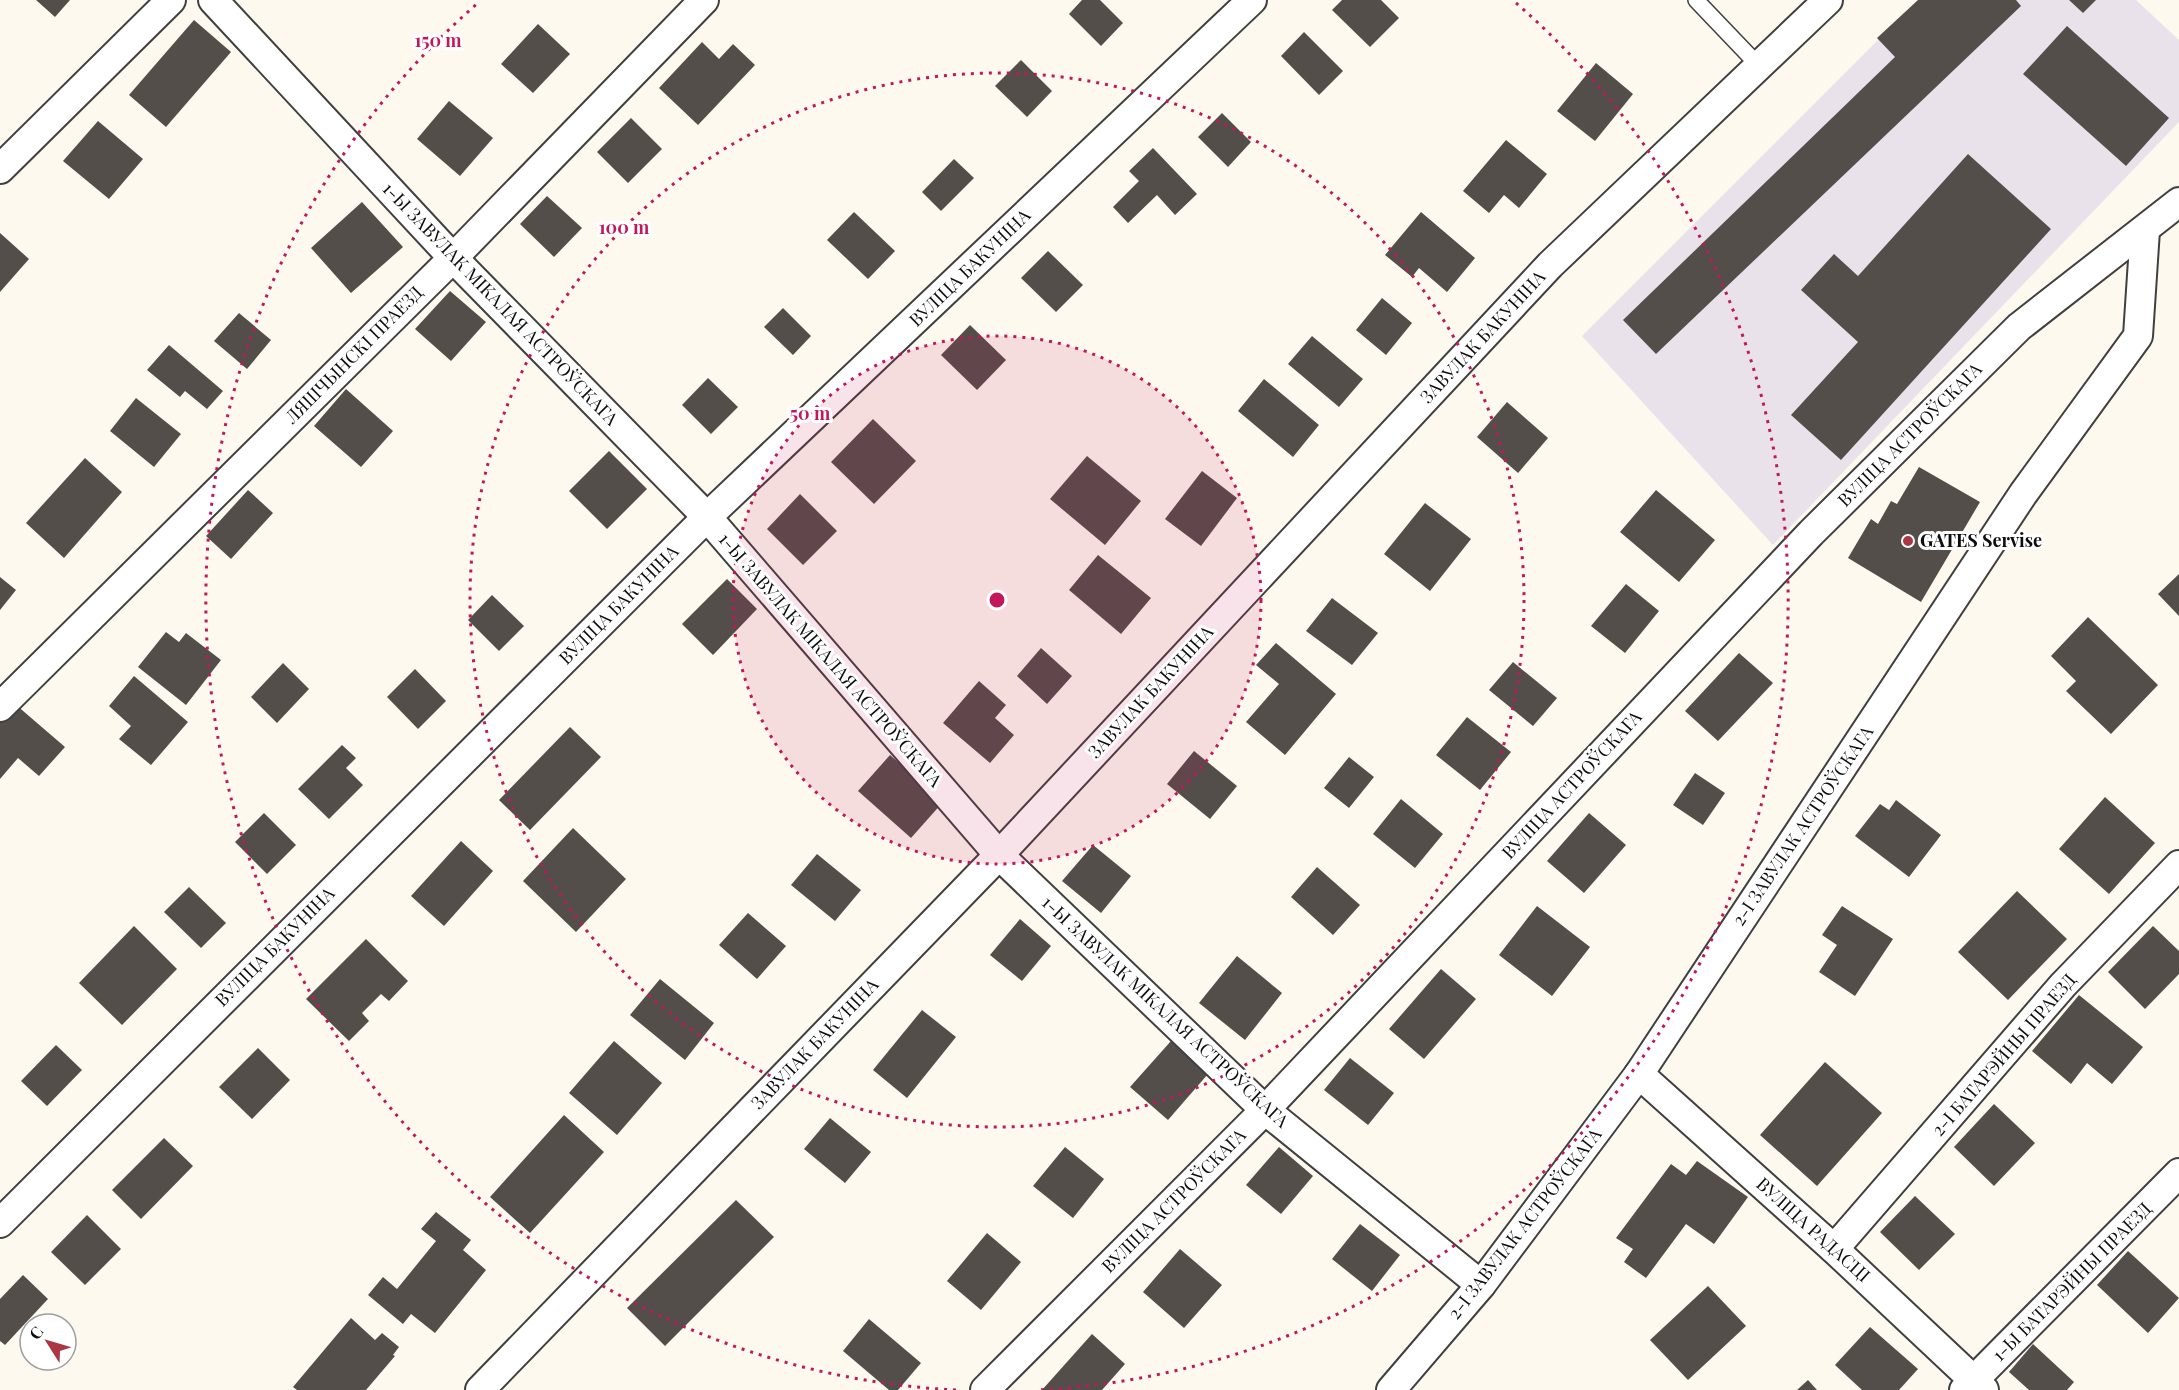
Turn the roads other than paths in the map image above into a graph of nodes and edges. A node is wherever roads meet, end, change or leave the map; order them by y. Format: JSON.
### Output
{"nodes":[{"id":1,"x":171,"y":0,"type":"edge"},
{"id":2,"x":213,"y":0,"type":"edge"},
{"id":3,"x":704,"y":0,"type":"edge"},
{"id":4,"x":1252,"y":0,"type":"edge"},
{"id":5,"x":1696,"y":0,"type":"edge"},
{"id":6,"x":1828,"y":0,"type":"edge"},
{"id":7,"x":1760,"y":67,"type":"junction"},
{"id":8,"x":0,"y":169,"type":"edge"},
{"id":9,"x":2179,"y":202,"type":"edge"},
{"id":10,"x":2145,"y":230,"type":"junction"},
{"id":11,"x":453,"y":258,"type":"junction"},
{"id":12,"x":707,"y":517,"type":"junction"},
{"id":13,"x":0,"y":707,"type":"edge"},
{"id":14,"x":999,"y":855,"type":"junction"},
{"id":15,"x":2179,"y":866,"type":"edge"},
{"id":16,"x":1639,"y":1074,"type":"junction"},
{"id":17,"x":1265,"y":1110,"type":"junction"},
{"id":18,"x":2179,"y":1173,"type":"edge"},
{"id":19,"x":0,"y":1222,"type":"edge"},
{"id":20,"x":1834,"y":1249,"type":"junction"},
{"id":21,"x":1481,"y":1285,"type":"junction"},
{"id":22,"x":1974,"y":1387,"type":"edge"},
{"id":23,"x":480,"y":1390,"type":"edge"},
{"id":24,"x":985,"y":1390,"type":"edge"},
{"id":25,"x":1391,"y":1390,"type":"edge"}],
"edges":[{"from":1,"to":8,"type":"street"},
{"from":2,"to":11,"type":"street","name":"1-Ы ЗАВУЛАК МІКАЛАЯ АСТРОЎСКАГА"},
{"from":3,"to":11,"type":"street","name":"ЛЯШЧЫНСКІ ПРАЕЗД"},
{"from":4,"to":12,"type":"street","name":"ВУЛІЦА БАКУНІНА"},
{"from":5,"to":7,"type":"lane"},
{"from":6,"to":7,"type":"street","name":"ЗАВУЛАК БАКУНІНА"},
{"from":7,"to":14,"type":"street","name":"ЗАВУЛАК БАКУНІНА"},
{"from":9,"to":10,"type":"street","name":"ВУЛІЦА АСТРОЎСКАГА"},
{"from":10,"to":16,"type":"street","name":"2-І ЗАВУЛАК АСТРОЎСКАГА"},
{"from":10,"to":17,"type":"street","name":"ВУЛІЦА АСТРОЎСКАГА"},
{"from":11,"to":12,"type":"street","name":"1-Ы ЗАВУЛАК МІКАЛАЯ АСТРОЎСКАГА"},
{"from":11,"to":13,"type":"street","name":"ЛЯШЧЫНСКІ ПРАЕЗД"},
{"from":12,"to":14,"type":"street","name":"1-Ы ЗАВУЛАК МІКАЛАЯ АСТРОЎСКАГА"},
{"from":12,"to":19,"type":"street","name":"ВУЛІЦА БАКУНІНА"},
{"from":14,"to":17,"type":"street","name":"1-Ы ЗАВУЛАК МІКАЛАЯ АСТРОЎСКАГА"},
{"from":14,"to":23,"type":"street","name":"ЗАВУЛАК БАКУНІНА"},
{"from":15,"to":20,"type":"street","name":"2-І БАТАРЭЙНЫ ПРАЕЗД"},
{"from":16,"to":20,"type":"street","name":"ВУЛІЦА РАДАСЦІ"},
{"from":16,"to":21,"type":"street","name":"2-І ЗАВУЛАК АСТРОЎСКАГА"},
{"from":17,"to":21,"type":"street","name":"1-Ы ЗАВУЛАК МІКАЛАЯ АСТРОЎСКАГА"},
{"from":17,"to":24,"type":"street","name":"ВУЛІЦА АСТРОЎСКАГА"},
{"from":18,"to":22,"type":"street","name":"1-Ы БАТАРЭЙНЫ ПРАЕЗД"},
{"from":20,"to":22,"type":"street","name":"ВУЛІЦА РАДАСЦІ"},
{"from":21,"to":25,"type":"street","name":"2-І ЗАВУЛАК АСТРОЎСКАГА"}]}
